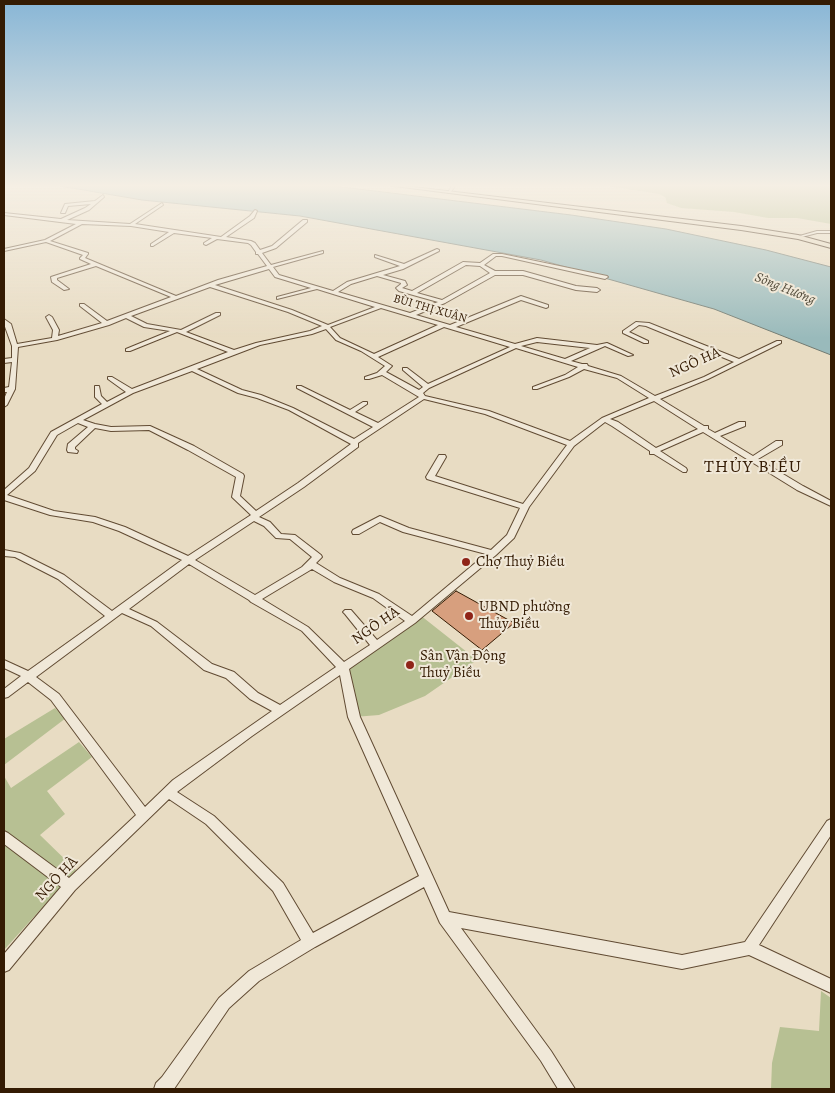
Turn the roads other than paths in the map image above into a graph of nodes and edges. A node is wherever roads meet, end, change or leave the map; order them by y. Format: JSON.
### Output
{"nodes":[{"id":1,"x":56,"y":236,"type":"edge"},
{"id":2,"x":166,"y":236,"type":"edge"},
{"id":3,"x":211,"y":236,"type":"edge"},
{"id":4,"x":286,"y":236,"type":"edge"},
{"id":5,"x":790,"y":236,"type":"edge"},
{"id":6,"x":802,"y":236,"type":"edge"},
{"id":7,"x":219,"y":237,"type":"junction"},
{"id":8,"x":798,"y":237,"type":"junction"},
{"id":9,"x":46,"y":241,"type":"junction"},
{"id":10,"x":206,"y":244,"type":"dead end"},
{"id":11,"x":154,"y":245,"type":"dead end"},
{"id":12,"x":831,"y":246,"type":"edge"},
{"id":13,"x":4,"y":250,"type":"edge"},
{"id":14,"x":437,"y":250,"type":"dead end"},
{"id":15,"x":258,"y":252,"type":"junction"},
{"id":16,"x":321,"y":252,"type":"dead end"},
{"id":17,"x":377,"y":256,"type":"dead end"},
{"id":18,"x":97,"y":264,"type":"junction"},
{"id":19,"x":481,"y":265,"type":"junction"},
{"id":20,"x":268,"y":266,"type":"junction"},
{"id":21,"x":404,"y":266,"type":"junction"},
{"id":22,"x":494,"y":272,"type":"junction"},
{"id":23,"x":377,"y":275,"type":"junction"},
{"id":24,"x":604,"y":277,"type":"dead end"},
{"id":25,"x":210,"y":285,"type":"junction"},
{"id":26,"x":316,"y":288,"type":"junction"},
{"id":27,"x":66,"y":290,"type":"dead end"},
{"id":28,"x":598,"y":290,"type":"dead end"},
{"id":29,"x":333,"y":293,"type":"junction"},
{"id":30,"x":413,"y":293,"type":"junction"},
{"id":31,"x":177,"y":298,"type":"junction"},
{"id":32,"x":279,"y":298,"type":"dead end"},
{"id":33,"x":444,"y":302,"type":"junction"},
{"id":34,"x":82,"y":305,"type":"dead end"},
{"id":35,"x":381,"y":306,"type":"junction"},
{"id":36,"x":546,"y":306,"type":"dead end"},
{"id":37,"x":218,"y":314,"type":"dead end"},
{"id":38,"x":411,"y":315,"type":"junction"},
{"id":39,"x":49,"y":317,"type":"dead end"},
{"id":40,"x":128,"y":317,"type":"junction"},
{"id":41,"x":4,"y":321,"type":"edge"},
{"id":42,"x":107,"y":324,"type":"junction"},
{"id":43,"x":444,"y":325,"type":"junction"},
{"id":44,"x":326,"y":326,"type":"junction"},
{"id":45,"x":452,"y":327,"type":"junction"},
{"id":46,"x":179,"y":331,"type":"junction"},
{"id":47,"x":55,"y":339,"type":"junction"},
{"id":48,"x":646,"y":342,"type":"dead end"},
{"id":49,"x":779,"y":342,"type":"dead end"},
{"id":50,"x":518,"y":345,"type":"junction"},
{"id":51,"x":15,"y":346,"type":"junction"},
{"id":52,"x":597,"y":348,"type":"junction"},
{"id":53,"x":128,"y":350,"type":"dead end"},
{"id":54,"x":234,"y":352,"type":"junction"},
{"id":55,"x":630,"y":355,"type":"dead end"},
{"id":56,"x":373,"y":357,"type":"junction"},
{"id":57,"x":15,"y":360,"type":"junction"},
{"id":58,"x":568,"y":360,"type":"junction"},
{"id":59,"x":4,"y":361,"type":"edge"},
{"id":60,"x":738,"y":361,"type":"junction"},
{"id":61,"x":585,"y":365,"type":"junction"},
{"id":62,"x":194,"y":369,"type":"junction"},
{"id":63,"x":405,"y":369,"type":"dead end"},
{"id":64,"x":382,"y":372,"type":"junction"},
{"id":65,"x":110,"y":378,"type":"dead end"},
{"id":66,"x":367,"y":378,"type":"dead end"},
{"id":67,"x":97,"y":387,"type":"dead end"},
{"id":68,"x":299,"y":387,"type":"dead end"},
{"id":69,"x":427,"y":387,"type":"junction"},
{"id":70,"x":535,"y":388,"type":"dead end"},
{"id":71,"x":12,"y":389,"type":"junction"},
{"id":72,"x":4,"y":390,"type":"edge"},
{"id":73,"x":131,"y":392,"type":"junction"},
{"id":74,"x":421,"y":395,"type":"junction"},
{"id":75,"x":656,"y":398,"type":"junction"},
{"id":76,"x":365,"y":403,"type":"dead end"},
{"id":77,"x":106,"y":404,"type":"junction"},
{"id":78,"x":4,"y":405,"type":"edge"},
{"id":79,"x":350,"y":412,"type":"junction"},
{"id":80,"x":604,"y":419,"type":"junction"},
{"id":81,"x":77,"y":420,"type":"junction"},
{"id":82,"x":742,"y":424,"type":"dead end"},
{"id":83,"x":93,"y":426,"type":"junction"},
{"id":84,"x":377,"y":426,"type":"junction"},
{"id":85,"x":705,"y":428,"type":"junction"},
{"id":86,"x":716,"y":435,"type":"junction"},
{"id":87,"x":354,"y":442,"type":"junction"},
{"id":88,"x":779,"y":443,"type":"dead end"},
{"id":89,"x":571,"y":444,"type":"junction"},
{"id":90,"x":74,"y":451,"type":"dead end"},
{"id":91,"x":653,"y":452,"type":"junction"},
{"id":92,"x":442,"y":457,"type":"dead end"},
{"id":93,"x":754,"y":458,"type":"junction"},
{"id":94,"x":683,"y":470,"type":"dead end"},
{"id":95,"x":4,"y":495,"type":"edge"},
{"id":96,"x":831,"y":504,"type":"edge"},
{"id":97,"x":525,"y":507,"type":"junction"},
{"id":98,"x":254,"y":516,"type":"junction"},
{"id":99,"x":356,"y":532,"type":"dead end"},
{"id":100,"x":4,"y":553,"type":"edge"},
{"id":101,"x":492,"y":553,"type":"junction"},
{"id":102,"x":189,"y":560,"type":"junction"},
{"id":103,"x":306,"y":566,"type":"junction"},
{"id":104,"x":254,"y":600,"type":"junction"},
{"id":105,"x":121,"y":608,"type":"junction"},
{"id":106,"x":348,"y":612,"type":"dead end"},
{"id":107,"x":112,"y":616,"type":"junction"},
{"id":108,"x":412,"y":621,"type":"junction"},
{"id":109,"x":376,"y":646,"type":"junction"},
{"id":110,"x":4,"y":664,"type":"edge"},
{"id":111,"x":344,"y":669,"type":"junction"},
{"id":112,"x":29,"y":676,"type":"junction"},
{"id":113,"x":4,"y":694,"type":"edge"},
{"id":114,"x":281,"y":711,"type":"junction"},
{"id":115,"x":168,"y":792,"type":"junction"},
{"id":116,"x":144,"y":814,"type":"junction"},
{"id":117,"x":831,"y":825,"type":"edge"},
{"id":118,"x":4,"y":837,"type":"edge"},
{"id":119,"x":427,"y":879,"type":"junction"},
{"id":120,"x":70,"y":886,"type":"junction"},
{"id":121,"x":445,"y":918,"type":"junction"},
{"id":122,"x":310,"y":942,"type":"junction"},
{"id":123,"x":749,"y":948,"type":"junction"},
{"id":124,"x":4,"y":965,"type":"edge"},
{"id":125,"x":831,"y":986,"type":"edge"},
{"id":126,"x":162,"y":1089,"type":"edge"},
{"id":127,"x":567,"y":1089,"type":"edge"}],
"edges":[{"from":1,"to":9,"type":"street"},
{"from":2,"to":11,"type":"street"},
{"from":3,"to":7,"type":"street","name":"BÙI THỊ XUÂN"},
{"from":4,"to":15,"type":"street"},
{"from":5,"to":8,"type":"main road"},
{"from":6,"to":8,"type":"street"},
{"from":7,"to":10,"type":"street"},
{"from":7,"to":15,"type":"street","name":"BÙI THỊ XUÂN"},
{"from":8,"to":12,"type":"main road"},
{"from":9,"to":13,"type":"street"},
{"from":9,"to":18,"type":"street"},
{"from":14,"to":21,"type":"street"},
{"from":15,"to":20,"type":"street","name":"BÙI THỊ XUÂN"},
{"from":16,"to":20,"type":"street"},
{"from":17,"to":21,"type":"street"},
{"from":18,"to":27,"type":"street"},
{"from":18,"to":31,"type":"street"},
{"from":19,"to":22,"type":"street"},
{"from":19,"to":24,"type":"street"},
{"from":19,"to":30,"type":"street"},
{"from":20,"to":25,"type":"street"},
{"from":20,"to":26,"type":"street","name":"BÙI THỊ XUÂN"},
{"from":21,"to":23,"type":"street"},
{"from":22,"to":28,"type":"street"},
{"from":22,"to":33,"type":"street"},
{"from":23,"to":29,"type":"street"},
{"from":23,"to":30,"type":"street"},
{"from":25,"to":31,"type":"street"},
{"from":25,"to":44,"type":"street"},
{"from":26,"to":29,"type":"street","name":"BÙI THỊ XUÂN"},
{"from":26,"to":32,"type":"street"},
{"from":29,"to":35,"type":"street","name":"BÙI THỊ XUÂN"},
{"from":30,"to":33,"type":"street"},
{"from":31,"to":40,"type":"street"},
{"from":33,"to":38,"type":"street"},
{"from":34,"to":42,"type":"street"},
{"from":35,"to":38,"type":"street","name":"BÙI THỊ XUÂN"},
{"from":35,"to":44,"type":"street"},
{"from":36,"to":45,"type":"street"},
{"from":37,"to":46,"type":"street"},
{"from":38,"to":43,"type":"street","name":"BÙI THỊ XUÂN"},
{"from":39,"to":47,"type":"street"},
{"from":40,"to":42,"type":"street"},
{"from":40,"to":46,"type":"street"},
{"from":41,"to":51,"type":"street"},
{"from":42,"to":47,"type":"street"},
{"from":43,"to":45,"type":"street","name":"BÙI THỊ XUÂN"},
{"from":43,"to":56,"type":"street"},
{"from":44,"to":54,"type":"street"},
{"from":44,"to":56,"type":"street"},
{"from":45,"to":50,"type":"street","name":"BÙI THỊ XUÂN"},
{"from":46,"to":53,"type":"street"},
{"from":46,"to":54,"type":"street"},
{"from":47,"to":51,"type":"street"},
{"from":48,"to":60,"type":"street"},
{"from":49,"to":60,"type":"street","name":"NGÔ HÀ"},
{"from":50,"to":52,"type":"street"},
{"from":50,"to":58,"type":"street","name":"BÙI THỊ XUÂN"},
{"from":50,"to":69,"type":"street"},
{"from":51,"to":57,"type":"street"},
{"from":52,"to":55,"type":"street"},
{"from":52,"to":58,"type":"street"},
{"from":54,"to":62,"type":"street"},
{"from":56,"to":64,"type":"street"},
{"from":57,"to":59,"type":"street"},
{"from":57,"to":71,"type":"street"},
{"from":58,"to":61,"type":"street","name":"BÙI THỊ XUÂN"},
{"from":60,"to":75,"type":"street","name":"NGÔ HÀ"},
{"from":61,"to":70,"type":"street"},
{"from":61,"to":75,"type":"street","name":"BÙI THỊ XUÂN"},
{"from":62,"to":73,"type":"street"},
{"from":62,"to":87,"type":"street"},
{"from":63,"to":69,"type":"street"},
{"from":64,"to":66,"type":"street"},
{"from":64,"to":74,"type":"street"},
{"from":65,"to":73,"type":"street"},
{"from":67,"to":77,"type":"street"},
{"from":68,"to":79,"type":"street"},
{"from":69,"to":74,"type":"street"},
{"from":71,"to":72,"type":"street"},
{"from":71,"to":78,"type":"street"},
{"from":73,"to":77,"type":"street"},
{"from":74,"to":84,"type":"street"},
{"from":74,"to":89,"type":"street"},
{"from":75,"to":80,"type":"street","name":"NGÔ HÀ"},
{"from":75,"to":85,"type":"street","name":"BÙI THỊ XUÂN"},
{"from":76,"to":79,"type":"street"},
{"from":77,"to":81,"type":"street"},
{"from":79,"to":84,"type":"street"},
{"from":80,"to":89,"type":"street","name":"NGÔ HÀ"},
{"from":80,"to":91,"type":"street"},
{"from":81,"to":83,"type":"street"},
{"from":81,"to":95,"type":"street"},
{"from":82,"to":86,"type":"street"},
{"from":83,"to":90,"type":"street"},
{"from":83,"to":98,"type":"street"},
{"from":84,"to":87,"type":"street"},
{"from":85,"to":86,"type":"street","name":"BÙI THỊ XUÂN"},
{"from":85,"to":91,"type":"street"},
{"from":86,"to":93,"type":"street","name":"BÙI THỊ XUÂN"},
{"from":87,"to":98,"type":"street"},
{"from":88,"to":93,"type":"street"},
{"from":89,"to":97,"type":"street","name":"NGÔ HÀ"},
{"from":91,"to":94,"type":"street"},
{"from":92,"to":97,"type":"street"},
{"from":93,"to":96,"type":"street","name":"BÙI THỊ XUÂN"},
{"from":95,"to":102,"type":"street"},
{"from":97,"to":101,"type":"street","name":"NGÔ HÀ"},
{"from":98,"to":102,"type":"street"},
{"from":98,"to":103,"type":"street"},
{"from":99,"to":101,"type":"street"},
{"from":100,"to":107,"type":"street"},
{"from":101,"to":108,"type":"street","name":"NGÔ HÀ"},
{"from":102,"to":104,"type":"street"},
{"from":102,"to":105,"type":"street"},
{"from":103,"to":104,"type":"street"},
{"from":103,"to":108,"type":"street"},
{"from":104,"to":111,"type":"street"},
{"from":105,"to":107,"type":"street"},
{"from":105,"to":114,"type":"street"},
{"from":106,"to":109,"type":"street"},
{"from":107,"to":112,"type":"street"},
{"from":108,"to":109,"type":"street","name":"NGÔ HÀ"},
{"from":109,"to":111,"type":"street","name":"NGÔ HÀ"},
{"from":110,"to":112,"type":"street"},
{"from":111,"to":114,"type":"street","name":"NGÔ HÀ"},
{"from":111,"to":119,"type":"street"},
{"from":112,"to":113,"type":"street"},
{"from":112,"to":116,"type":"street"},
{"from":114,"to":115,"type":"street","name":"NGÔ HÀ"},
{"from":115,"to":116,"type":"street","name":"NGÔ HÀ"},
{"from":115,"to":122,"type":"street"},
{"from":116,"to":120,"type":"street","name":"NGÔ HÀ"},
{"from":117,"to":123,"type":"street"},
{"from":118,"to":120,"type":"street"},
{"from":119,"to":121,"type":"street"},
{"from":119,"to":122,"type":"street"},
{"from":120,"to":124,"type":"street","name":"NGÔ HÀ"},
{"from":121,"to":123,"type":"street"},
{"from":121,"to":127,"type":"street"},
{"from":122,"to":126,"type":"street"},
{"from":123,"to":125,"type":"street"}]}
